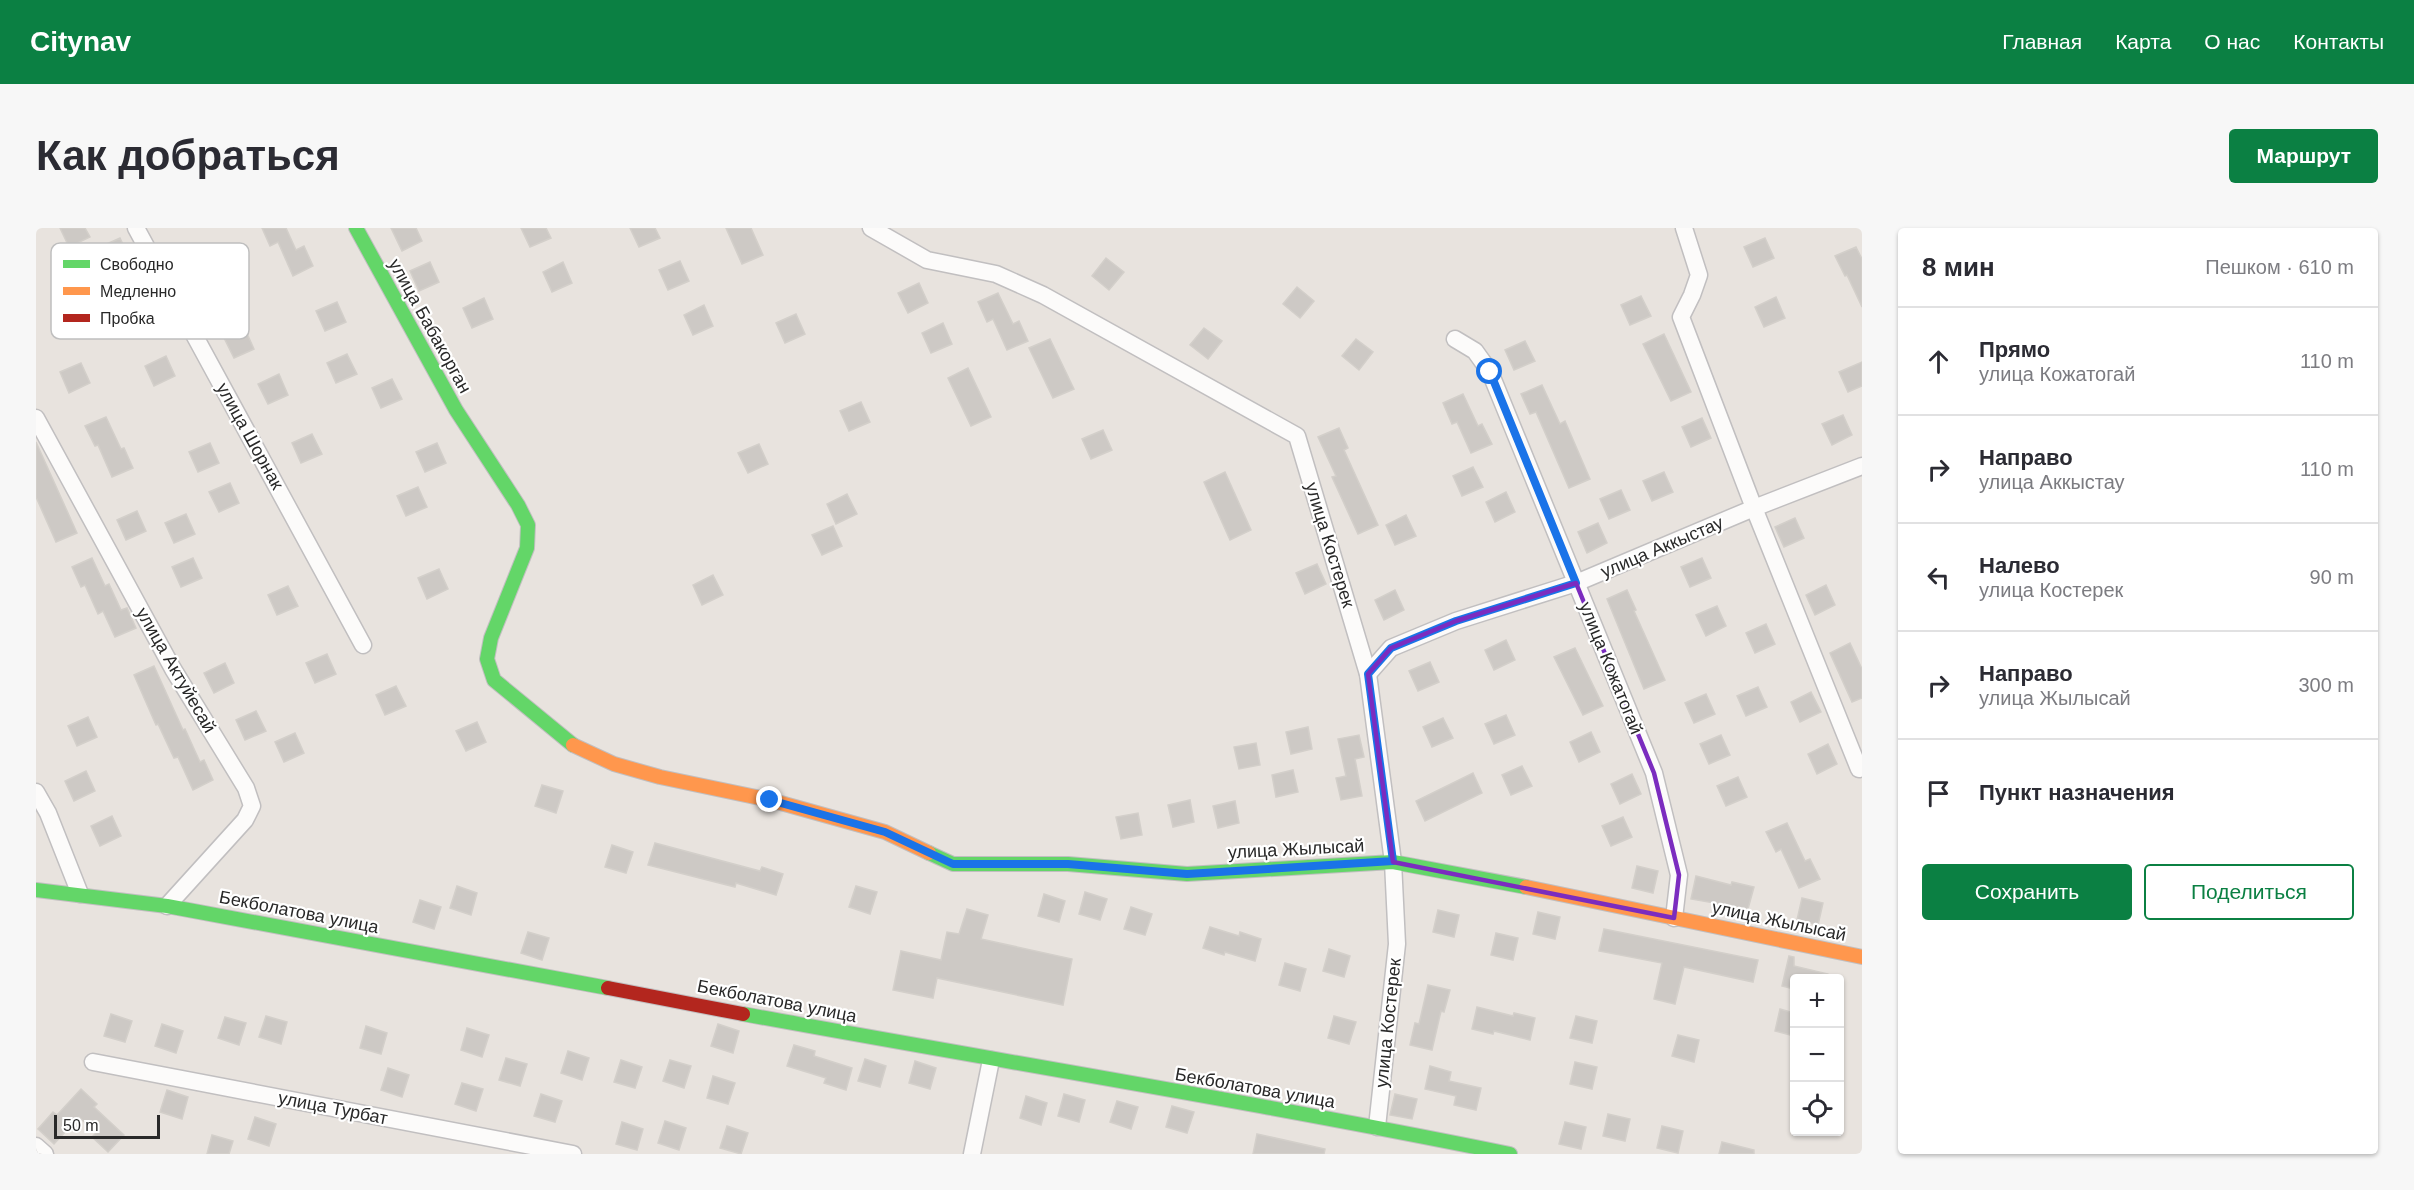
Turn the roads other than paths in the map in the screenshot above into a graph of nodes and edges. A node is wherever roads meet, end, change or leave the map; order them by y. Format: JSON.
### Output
{"nodes":[{"id":1,"x":136,"y":228,"type":"edge"},
{"id":2,"x":356,"y":228,"type":"edge"},
{"id":3,"x":871,"y":228,"type":"edge"},
{"id":4,"x":1684,"y":228,"type":"edge"},
{"id":5,"x":144,"y":243,"type":"edge"},
{"id":6,"x":196,"y":339,"type":"edge"},
{"id":7,"x":1455,"y":339,"type":"dead end"},
{"id":8,"x":36,"y":418,"type":"edge"},
{"id":9,"x":1862,"y":466,"type":"edge"},
{"id":10,"x":1754,"y":507,"type":"junction"},
{"id":11,"x":1576,"y":583,"type":"junction"},
{"id":12,"x":363,"y":645,"type":"dead end"},
{"id":13,"x":1368,"y":674,"type":"junction"},
{"id":14,"x":1859,"y":769,"type":"dead end"},
{"id":15,"x":36,"y":792,"type":"edge"},
{"id":16,"x":770,"y":800,"type":"joint"},
{"id":17,"x":1393,"y":861,"type":"junction"},
{"id":18,"x":36,"y":890,"type":"edge"},
{"id":19,"x":80,"y":894,"type":"junction"},
{"id":20,"x":167,"y":906,"type":"junction"},
{"id":21,"x":1674,"y":918,"type":"junction"},
{"id":22,"x":1862,"y":957,"type":"edge"},
{"id":23,"x":992,"y":1060,"type":"junction"},
{"id":24,"x":93,"y":1062,"type":"dead end"},
{"id":25,"x":1377,"y":1127,"type":"junction"},
{"id":26,"x":36,"y":1146,"type":"edge"},
{"id":27,"x":1474,"y":1151,"type":"edge"},
{"id":28,"x":45,"y":1154,"type":"edge"},
{"id":29,"x":573,"y":1154,"type":"edge"},
{"id":30,"x":972,"y":1154,"type":"edge"},
{"id":31,"x":1510,"y":1154,"type":"edge"}],
"edges":[{"from":1,"to":5,"type":"street","name":"улица Шорнак"},
{"from":2,"to":16,"type":"street","name":"улица Бабакорган"},
{"from":3,"to":13,"type":"street","name":"улица Костерек"},
{"from":4,"to":10,"type":"street"},
{"from":6,"to":12,"type":"street","name":"улица Шорнак"},
{"from":7,"to":11,"type":"street","name":"улица Кожатогай"},
{"from":8,"to":20,"type":"street","name":"улица Актуйесай"},
{"from":9,"to":10,"type":"street","name":"улица Аккыстау"},
{"from":10,"to":11,"type":"street","name":"улица Аккыстау"},
{"from":10,"to":14,"type":"street"},
{"from":11,"to":13,"type":"street","name":"улица Аккыстау"},
{"from":11,"to":21,"type":"street","name":"улица Кожатогай"},
{"from":13,"to":17,"type":"street","name":"улица Костерек"},
{"from":15,"to":19,"type":"street"},
{"from":16,"to":17,"type":"street","name":"улица Жылысай"},
{"from":17,"to":21,"type":"street","name":"улица Жылысай"},
{"from":17,"to":25,"type":"street","name":"улица Костерек"},
{"from":18,"to":19,"type":"street","name":"Бекболатова улица"},
{"from":19,"to":20,"type":"street","name":"Бекболатова улица"},
{"from":20,"to":23,"type":"street","name":"Бекболатова улица"},
{"from":21,"to":22,"type":"street","name":"улица Жылысай"},
{"from":23,"to":25,"type":"street","name":"Бекболатова улица"},
{"from":23,"to":30,"type":"street"},
{"from":24,"to":29,"type":"street","name":"улица Турбат"},
{"from":25,"to":27,"type":"street","name":"Бекболатова улица"},
{"from":26,"to":28,"type":"street"},
{"from":27,"to":31,"type":"street","name":"Бекболатова улица"}]}
